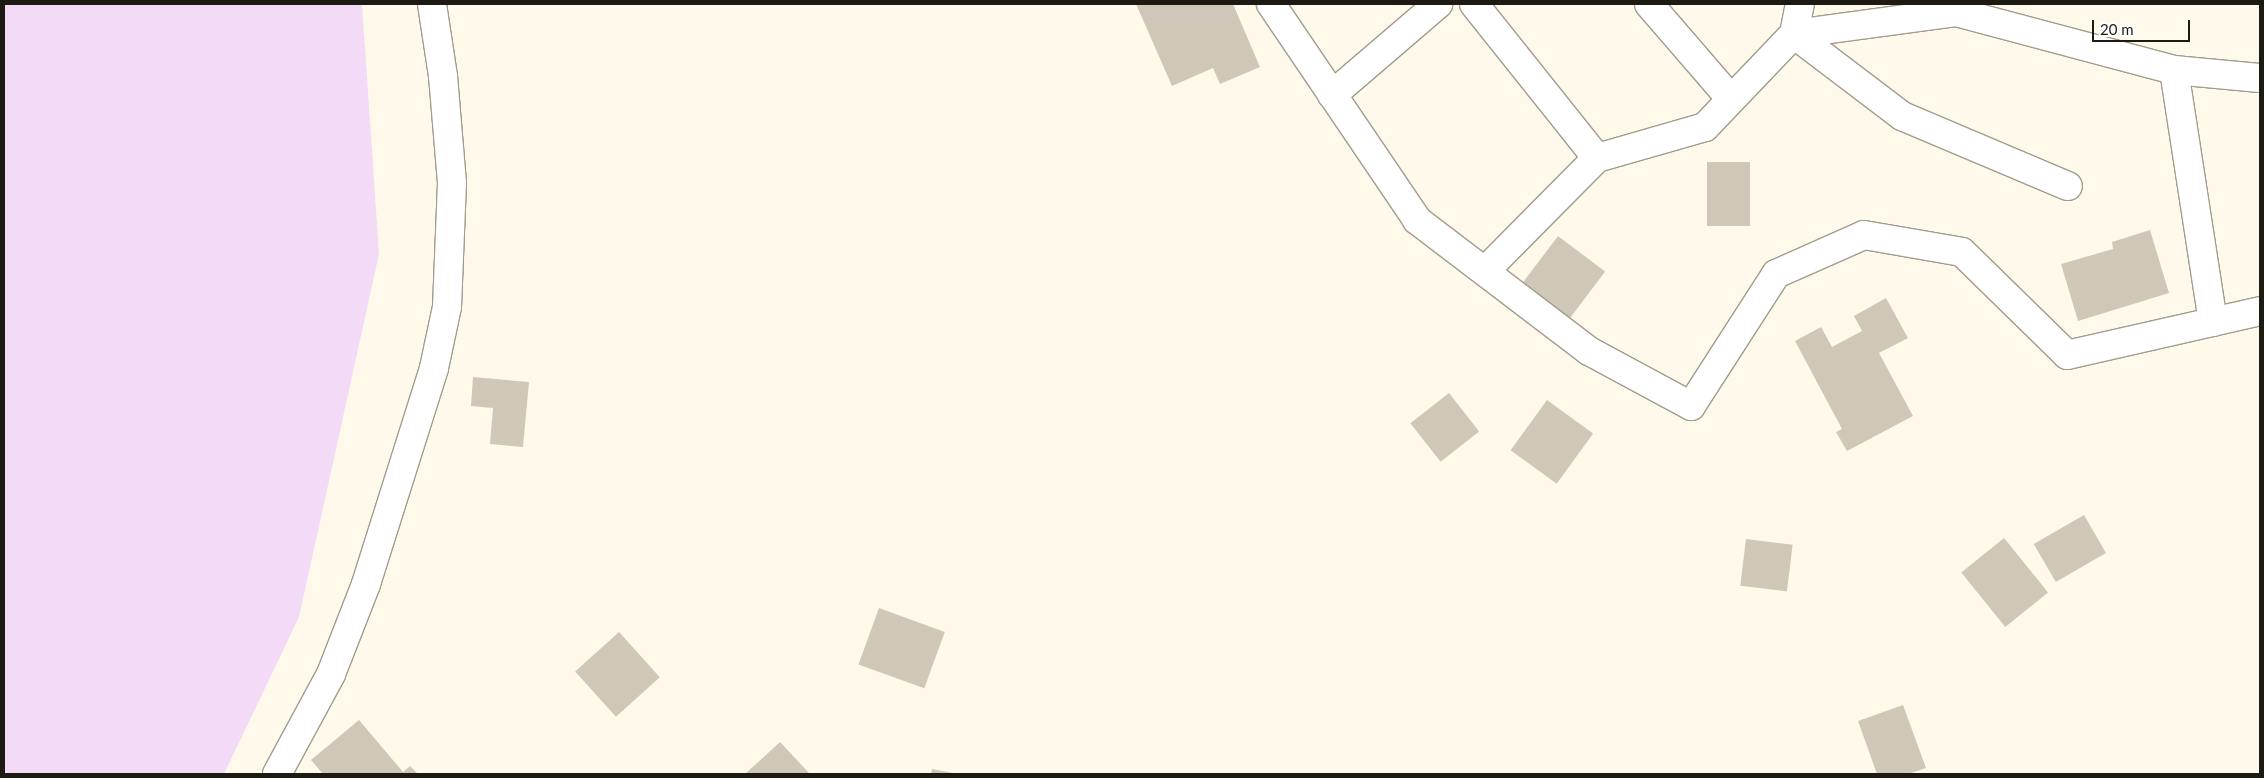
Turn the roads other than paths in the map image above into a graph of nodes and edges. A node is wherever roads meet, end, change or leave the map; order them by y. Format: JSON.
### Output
{"nodes":[{"id":1,"x":432,"y":4,"type":"edge"},
{"id":2,"x":1271,"y":4,"type":"edge"},
{"id":3,"x":1438,"y":4,"type":"edge"},
{"id":4,"x":1474,"y":4,"type":"edge"},
{"id":5,"x":1649,"y":4,"type":"edge"},
{"id":6,"x":1800,"y":4,"type":"edge"},
{"id":7,"x":1794,"y":34,"type":"junction"},
{"id":8,"x":2174,"y":70,"type":"junction"},
{"id":9,"x":2260,"y":78,"type":"edge"},
{"id":10,"x":1332,"y":95,"type":"junction"},
{"id":11,"x":1731,"y":99,"type":"junction"},
{"id":12,"x":1597,"y":158,"type":"junction"},
{"id":13,"x":2068,"y":186,"type":"dead end"},
{"id":14,"x":1485,"y":271,"type":"junction"},
{"id":15,"x":2260,"y":311,"type":"edge"},
{"id":16,"x":2213,"y":322,"type":"junction"},
{"id":17,"x":277,"y":774,"type":"edge"}],
"edges":[{"from":1,"to":17,"type":"street"},
{"from":2,"to":10,"type":"street"},
{"from":3,"to":10,"type":"street"},
{"from":4,"to":12,"type":"street"},
{"from":5,"to":11,"type":"street"},
{"from":6,"to":7,"type":"street"},
{"from":7,"to":8,"type":"street"},
{"from":7,"to":11,"type":"street"},
{"from":7,"to":13,"type":"street"},
{"from":8,"to":9,"type":"street"},
{"from":8,"to":16,"type":"street"},
{"from":10,"to":14,"type":"street"},
{"from":11,"to":12,"type":"street"},
{"from":12,"to":14,"type":"street"},
{"from":14,"to":16,"type":"street"},
{"from":15,"to":16,"type":"street"}]}
